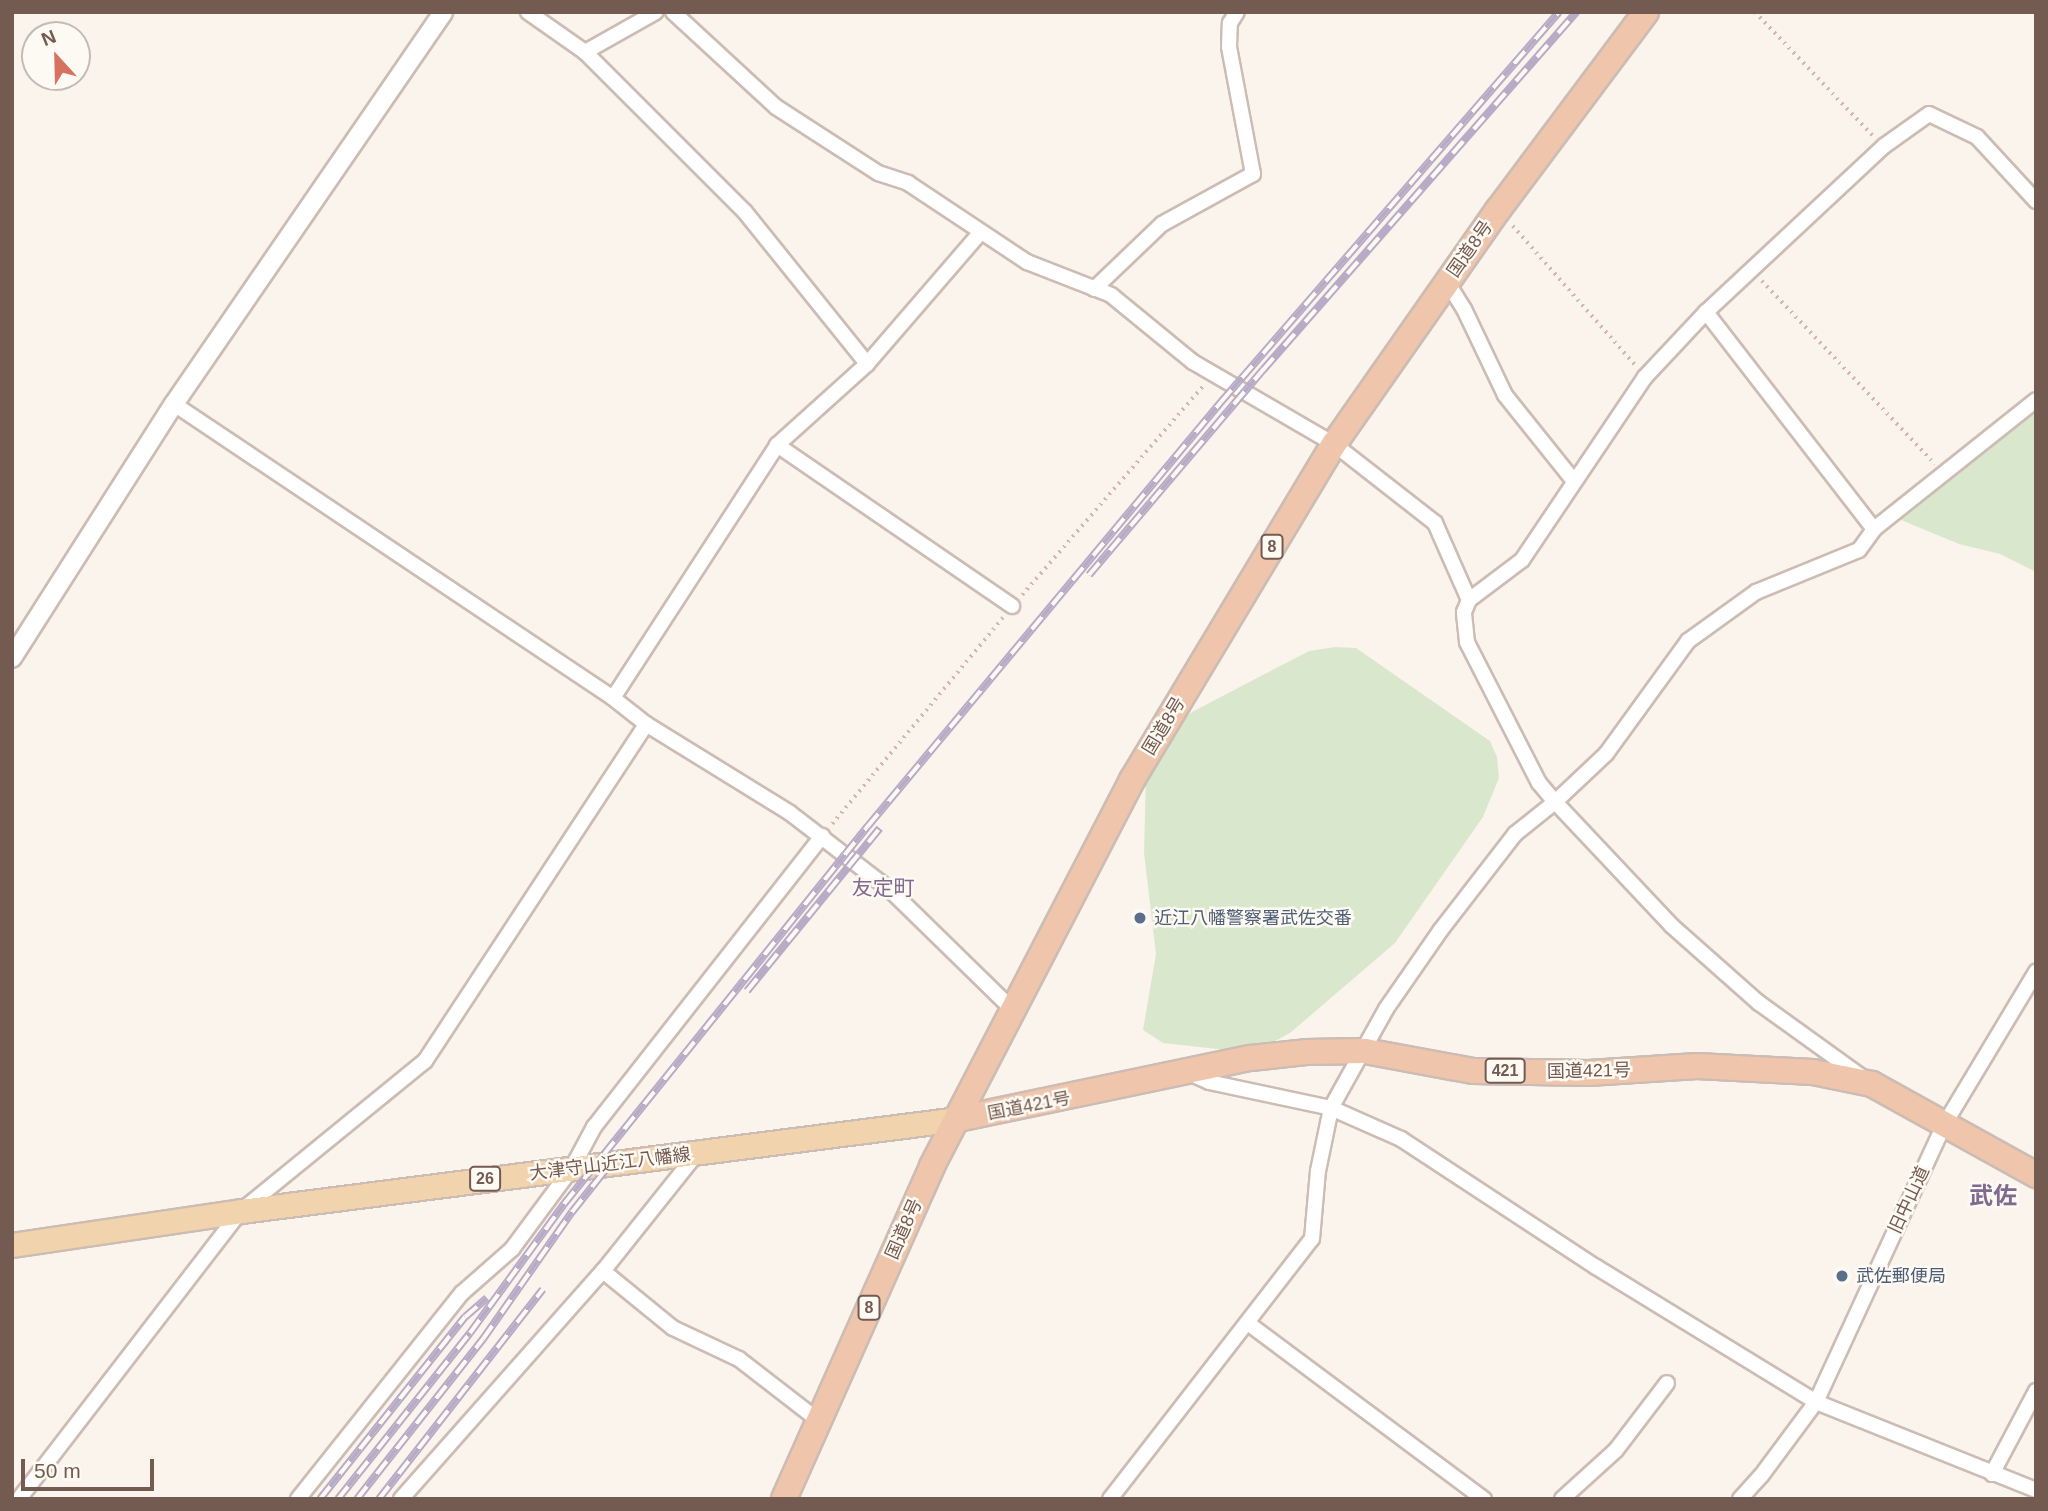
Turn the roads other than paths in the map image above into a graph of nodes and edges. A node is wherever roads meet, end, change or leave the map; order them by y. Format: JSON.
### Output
{"nodes":[{"id":1,"x":443,"y":12,"type":"edge"},
{"id":2,"x":528,"y":12,"type":"edge"},
{"id":3,"x":656,"y":12,"type":"edge"},
{"id":4,"x":673,"y":12,"type":"edge"},
{"id":5,"x":1237,"y":12,"type":"edge"},
{"id":6,"x":1646,"y":12,"type":"edge"},
{"id":7,"x":585,"y":52,"type":"junction"},
{"id":8,"x":2036,"y":201,"type":"edge"},
{"id":9,"x":981,"y":232,"type":"junction"},
{"id":10,"x":1447,"y":282,"type":"junction"},
{"id":11,"x":1094,"y":289,"type":"junction"},
{"id":12,"x":1706,"y":312,"type":"junction"},
{"id":13,"x":867,"y":364,"type":"junction"},
{"id":14,"x":2036,"y":400,"type":"edge"},
{"id":15,"x":174,"y":404,"type":"junction"},
{"id":16,"x":1334,"y":444,"type":"junction"},
{"id":17,"x":777,"y":445,"type":"junction"},
{"id":18,"x":1573,"y":480,"type":"junction"},
{"id":19,"x":1874,"y":529,"type":"junction"},
{"id":20,"x":1469,"y":600,"type":"junction"},
{"id":21,"x":1012,"y":606,"type":"dead end"},
{"id":22,"x":12,"y":658,"type":"edge"},
{"id":23,"x":612,"y":698,"type":"junction"},
{"id":24,"x":646,"y":724,"type":"junction"},
{"id":25,"x":1555,"y":802,"type":"junction"},
{"id":26,"x":822,"y":836,"type":"junction"},
{"id":27,"x":2036,"y":972,"type":"edge"},
{"id":28,"x":1012,"y":1009,"type":"junction"},
{"id":29,"x":1365,"y":1051,"type":"junction"},
{"id":30,"x":1185,"y":1071,"type":"junction"},
{"id":31,"x":1872,"y":1084,"type":"junction"},
{"id":32,"x":1331,"y":1108,"type":"junction"},
{"id":33,"x":958,"y":1119,"type":"junction"},
{"id":34,"x":1944,"y":1125,"type":"junction"},
{"id":35,"x":698,"y":1152,"type":"junction"},
{"id":36,"x":572,"y":1168,"type":"junction"},
{"id":37,"x":2036,"y":1175,"type":"edge"},
{"id":38,"x":241,"y":1211,"type":"junction"},
{"id":39,"x":12,"y":1245,"type":"edge"},
{"id":40,"x":603,"y":1271,"type":"junction"},
{"id":41,"x":1249,"y":1324,"type":"junction"},
{"id":42,"x":1667,"y":1383,"type":"dead end"},
{"id":43,"x":2036,"y":1391,"type":"edge"},
{"id":44,"x":1816,"y":1402,"type":"junction"},
{"id":45,"x":818,"y":1420,"type":"junction"},
{"id":46,"x":1992,"y":1474,"type":"junction"},
{"id":47,"x":2036,"y":1490,"type":"edge"},
{"id":48,"x":19,"y":1499,"type":"edge"},
{"id":49,"x":299,"y":1499,"type":"edge"},
{"id":50,"x":401,"y":1499,"type":"edge"},
{"id":51,"x":784,"y":1499,"type":"edge"},
{"id":52,"x":1110,"y":1499,"type":"edge"},
{"id":53,"x":1484,"y":1499,"type":"edge"},
{"id":54,"x":1562,"y":1499,"type":"edge"},
{"id":55,"x":1740,"y":1499,"type":"edge"}],
"edges":[{"from":1,"to":15,"type":"street"},
{"from":2,"to":7,"type":"street"},
{"from":3,"to":7,"type":"street"},
{"from":4,"to":9,"type":"street"},
{"from":5,"to":11,"type":"street"},
{"from":6,"to":10,"type":"highway","name":"国道8号","number":"8"},
{"from":7,"to":13,"type":"street"},
{"from":8,"to":12,"type":"street"},
{"from":9,"to":11,"type":"street"},
{"from":9,"to":13,"type":"street"},
{"from":10,"to":16,"type":"highway","name":"国道8号","number":"8"},
{"from":10,"to":18,"type":"street"},
{"from":11,"to":16,"type":"street"},
{"from":12,"to":18,"type":"street"},
{"from":12,"to":19,"type":"street"},
{"from":13,"to":17,"type":"street"},
{"from":14,"to":19,"type":"street"},
{"from":15,"to":22,"type":"street"},
{"from":15,"to":23,"type":"street"},
{"from":16,"to":20,"type":"street"},
{"from":16,"to":28,"type":"highway","name":"国道8号","number":"8"},
{"from":17,"to":21,"type":"street"},
{"from":17,"to":23,"type":"street"},
{"from":18,"to":20,"type":"street"},
{"from":19,"to":25,"type":"street"},
{"from":20,"to":25,"type":"street"},
{"from":23,"to":24,"type":"street"},
{"from":24,"to":26,"type":"street"},
{"from":24,"to":38,"type":"street"},
{"from":25,"to":29,"type":"street"},
{"from":25,"to":31,"type":"street"},
{"from":26,"to":28,"type":"street"},
{"from":26,"to":36,"type":"street"},
{"from":27,"to":34,"type":"street","name":"旧中山道"},
{"from":28,"to":33,"type":"highway","name":"国道8号","number":"8"},
{"from":29,"to":30,"type":"highway","name":"国道421号","number":"421"},
{"from":29,"to":31,"type":"highway","name":"国道421号","number":"421"},
{"from":29,"to":32,"type":"street"},
{"from":30,"to":32,"type":"street"},
{"from":30,"to":33,"type":"highway","name":"国道421号","number":"421"},
{"from":31,"to":34,"type":"highway","name":"国道421号","number":"421"},
{"from":32,"to":41,"type":"street"},
{"from":32,"to":44,"type":"street"},
{"from":33,"to":35,"type":"main road","name":"大津守山近江八幡線","number":"26"},
{"from":33,"to":45,"type":"highway","name":"国道8号","number":"8"},
{"from":34,"to":37,"type":"highway","name":"国道421号","number":"421"},
{"from":34,"to":44,"type":"street","name":"旧中山道"},
{"from":35,"to":36,"type":"main road","name":"大津守山近江八幡線","number":"26"},
{"from":35,"to":40,"type":"street"},
{"from":36,"to":38,"type":"main road","name":"大津守山近江八幡線","number":"26"},
{"from":36,"to":49,"type":"street"},
{"from":38,"to":39,"type":"main road","name":"大津守山近江八幡線","number":"26"},
{"from":38,"to":48,"type":"street"},
{"from":40,"to":45,"type":"street"},
{"from":40,"to":50,"type":"street"},
{"from":41,"to":52,"type":"street"},
{"from":41,"to":53,"type":"street"},
{"from":42,"to":54,"type":"street"},
{"from":43,"to":46,"type":"street"},
{"from":44,"to":46,"type":"street"},
{"from":44,"to":55,"type":"street","name":"旧中山道"},
{"from":45,"to":51,"type":"highway","name":"国道8号","number":"8"},
{"from":46,"to":47,"type":"street"}]}
